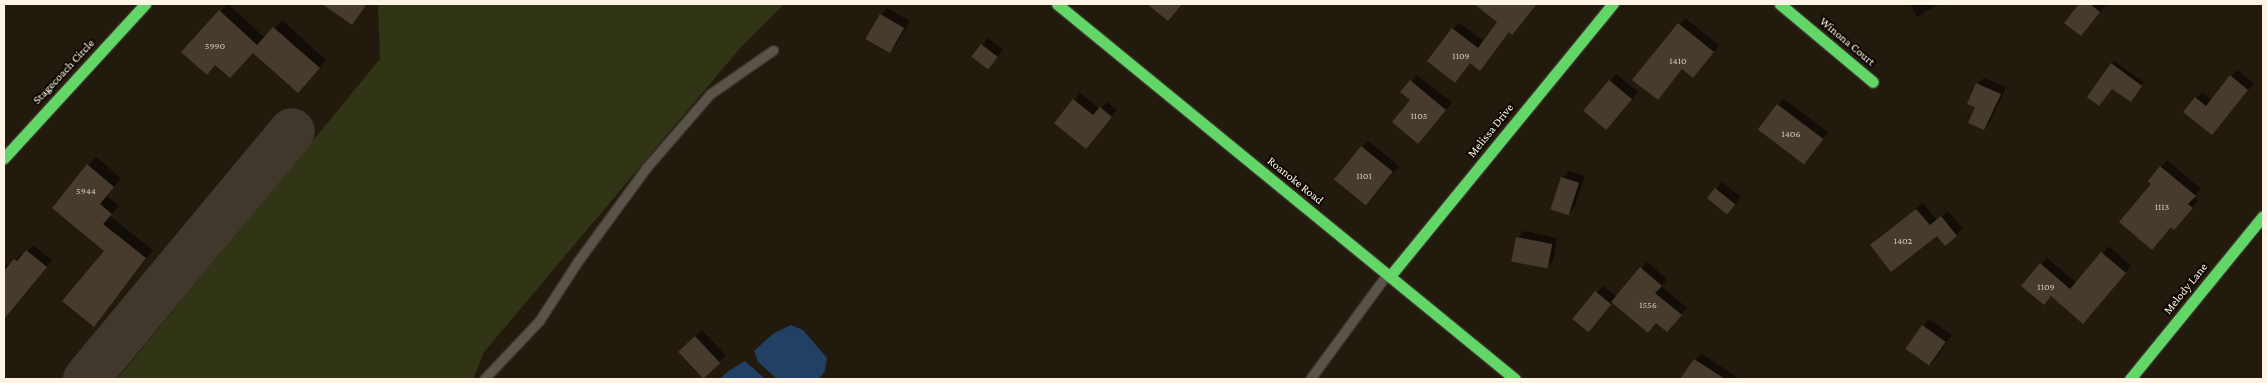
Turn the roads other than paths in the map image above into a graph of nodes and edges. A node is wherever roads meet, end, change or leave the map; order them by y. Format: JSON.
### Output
{"nodes":[{"id":1,"x":145,"y":4,"type":"edge"},
{"id":2,"x":1057,"y":4,"type":"edge"},
{"id":3,"x":1613,"y":4,"type":"edge"},
{"id":4,"x":1780,"y":4,"type":"edge"},
{"id":5,"x":773,"y":50,"type":"dead end"},
{"id":6,"x":1873,"y":82,"type":"dead end"},
{"id":7,"x":4,"y":158,"type":"edge"},
{"id":8,"x":2263,"y":216,"type":"edge"},
{"id":9,"x":1388,"y":275,"type":"junction"},
{"id":10,"x":484,"y":379,"type":"edge"},
{"id":11,"x":1310,"y":379,"type":"edge"},
{"id":12,"x":1515,"y":379,"type":"edge"},
{"id":13,"x":2130,"y":379,"type":"edge"}],
"edges":[{"from":1,"to":7,"type":"street","name":"Stagecoach Circle"},
{"from":2,"to":9,"type":"street","name":"Roanoke Road"},
{"from":3,"to":9,"type":"street","name":"Melissa Drive"},
{"from":4,"to":6,"type":"street","name":"Winona Court"},
{"from":5,"to":10,"type":"lane"},
{"from":8,"to":13,"type":"street","name":"Melody Lane"},
{"from":9,"to":11,"type":"lane"},
{"from":9,"to":12,"type":"street","name":"Roanoke Road"}]}
